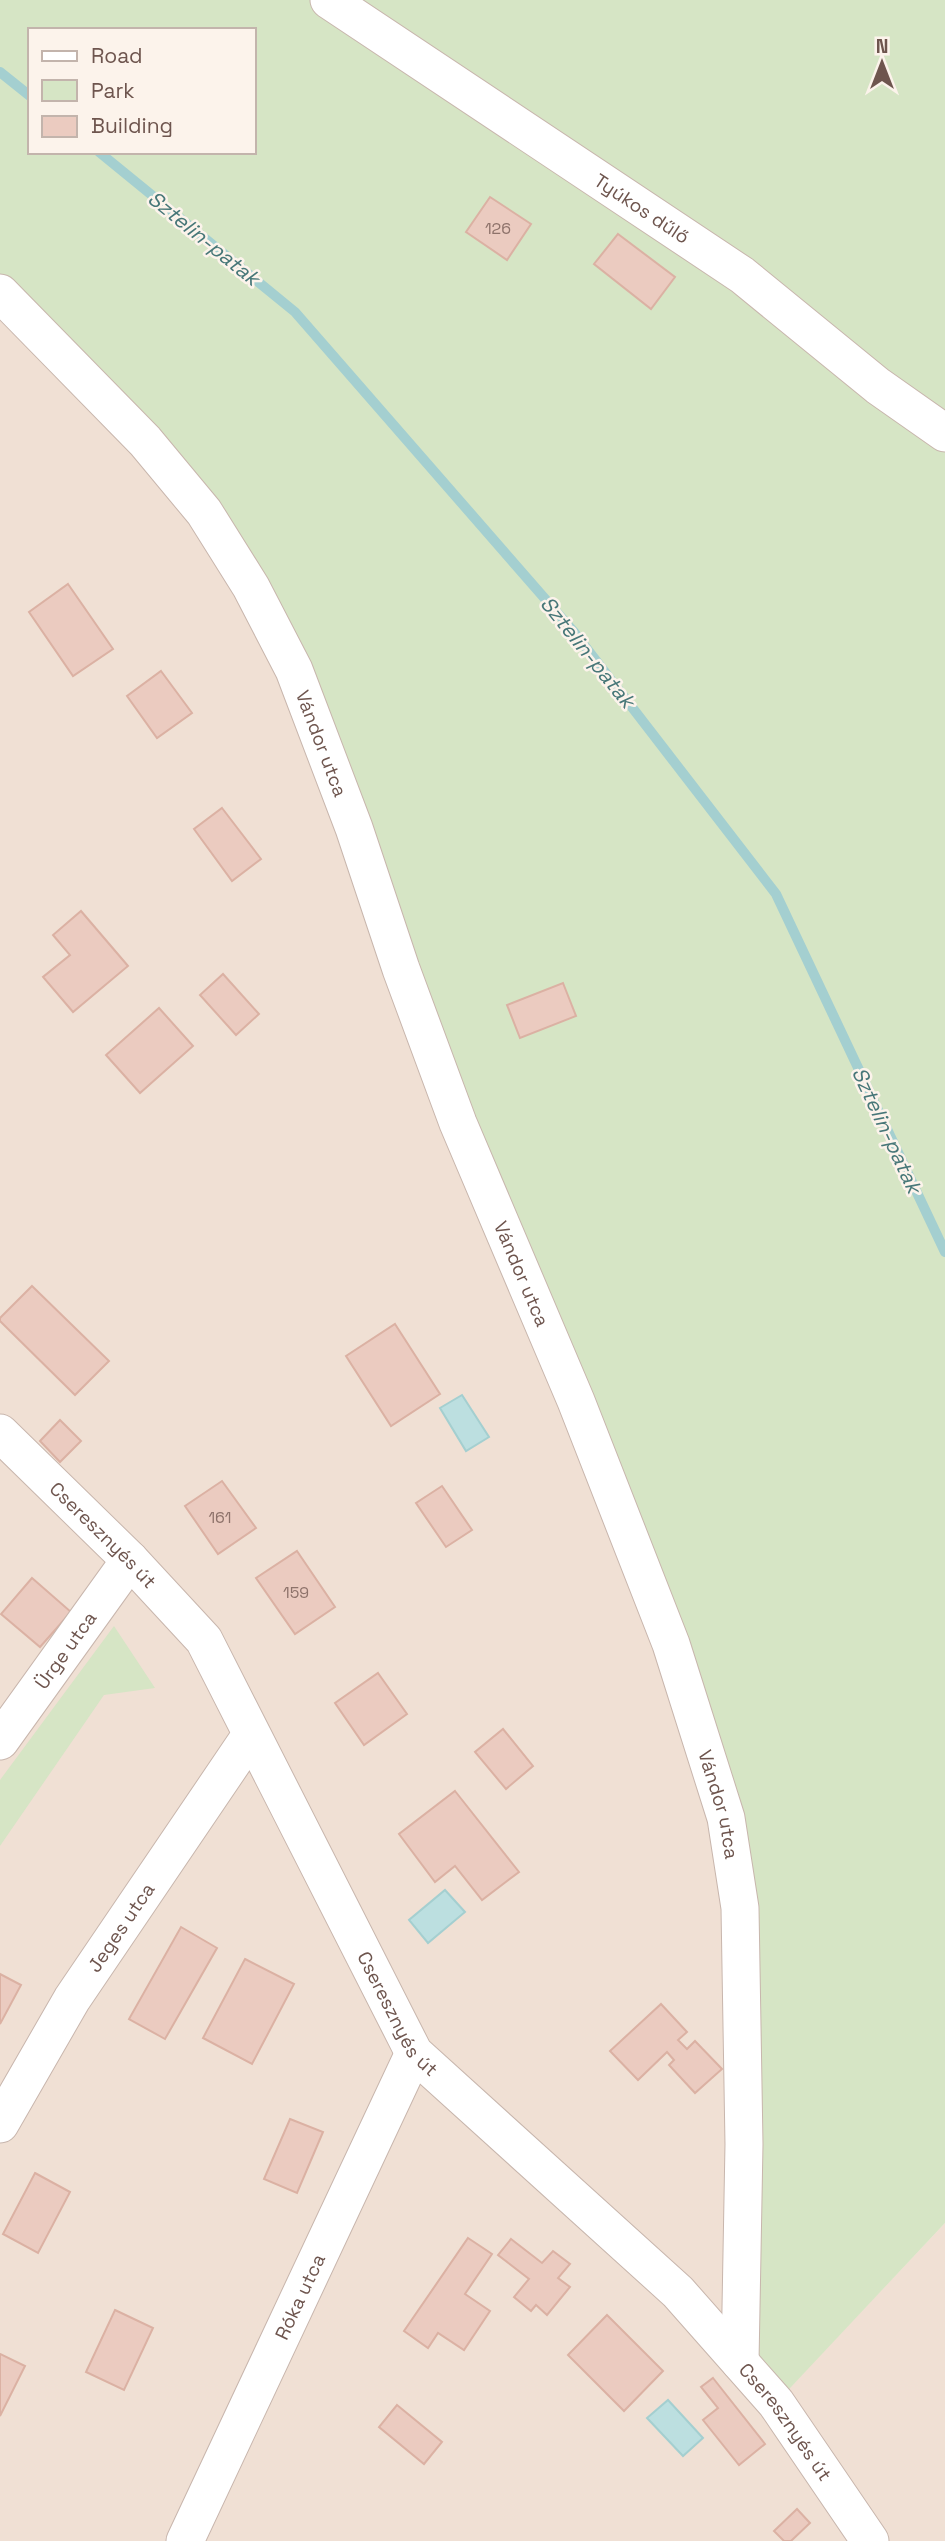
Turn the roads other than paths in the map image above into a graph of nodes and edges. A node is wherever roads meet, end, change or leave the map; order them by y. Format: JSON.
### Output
{"nodes":[{"id":1,"x":329,"y":0,"type":"edge"},
{"id":2,"x":0,"y":293,"type":"edge"},
{"id":3,"x":945,"y":433,"type":"edge"},
{"id":4,"x":0,"y":1433,"type":"edge"},
{"id":5,"x":130,"y":1560,"type":"junction"},
{"id":6,"x":251,"y":1735,"type":"junction"},
{"id":7,"x":0,"y":1741,"type":"edge"},
{"id":8,"x":414,"y":2053,"type":"junction"},
{"id":9,"x":0,"y":2124,"type":"edge"},
{"id":10,"x":740,"y":2362,"type":"junction"},
{"id":11,"x":185,"y":2541,"type":"edge"},
{"id":12,"x":870,"y":2541,"type":"edge"}],
"edges":[{"from":1,"to":3,"type":"street","name":"Tyúkos dűlő"},
{"from":2,"to":10,"type":"street","name":"Vándor utca"},
{"from":4,"to":5,"type":"street","name":"Cseresznyés út"},
{"from":5,"to":6,"type":"street","name":"Cseresznyés út"},
{"from":5,"to":7,"type":"street","name":"Ürge utca"},
{"from":6,"to":8,"type":"street","name":"Cseresznyés út"},
{"from":6,"to":9,"type":"street","name":"Jeges utca"},
{"from":8,"to":10,"type":"street","name":"Cseresznyés út"},
{"from":8,"to":11,"type":"street","name":"Róka utca"},
{"from":10,"to":12,"type":"street","name":"Cseresznyés út"}]}
